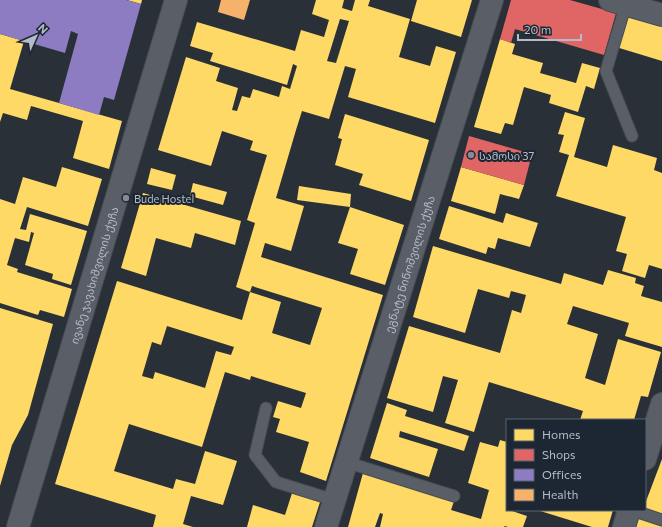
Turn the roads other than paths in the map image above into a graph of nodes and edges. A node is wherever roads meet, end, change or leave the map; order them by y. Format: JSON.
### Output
{"nodes":[{"id":1,"x":176,"y":0,"type":"edge"},
{"id":2,"x":492,"y":0,"type":"edge"},
{"id":3,"x":618,"y":2,"type":"edge"},
{"id":4,"x":662,"y":15,"type":"edge"},
{"id":5,"x":632,"y":136,"type":"dead end"},
{"id":6,"x":662,"y":404,"type":"edge"},
{"id":7,"x":266,"y":408,"type":"dead end"},
{"id":8,"x":646,"y":456,"type":"edge"},
{"id":9,"x":346,"y":462,"type":"junction"},
{"id":10,"x":454,"y":496,"type":"dead end"},
{"id":11,"x":334,"y":500,"type":"junction"},
{"id":12,"x":631,"y":511,"type":"edge"},
{"id":13,"x":634,"y":511,"type":"edge"},
{"id":14,"x":662,"y":520,"type":"edge"},
{"id":15,"x":18,"y":527,"type":"edge"},
{"id":16,"x":326,"y":527,"type":"edge"},
{"id":17,"x":624,"y":527,"type":"edge"}],
"edges":[{"from":1,"to":15,"type":"street","name":"ივანე ჯავახიშვილის ქუჩა"},
{"from":2,"to":9,"type":"street","name":"ეგნატე ნინოშვილის ქუჩა"},
{"from":3,"to":4,"type":"street"},
{"from":3,"to":5,"type":"lane"},
{"from":6,"to":8,"type":"street"},
{"from":7,"to":11,"type":"lane"},
{"from":9,"to":10,"type":"lane"},
{"from":9,"to":11,"type":"street","name":"ეგნატე ნინოშვილის ქუჩა"},
{"from":11,"to":16,"type":"street","name":"ეგნატე ნინოშვილის ქუჩა"},
{"from":12,"to":17,"type":"street"},
{"from":13,"to":14,"type":"lane"}]}
